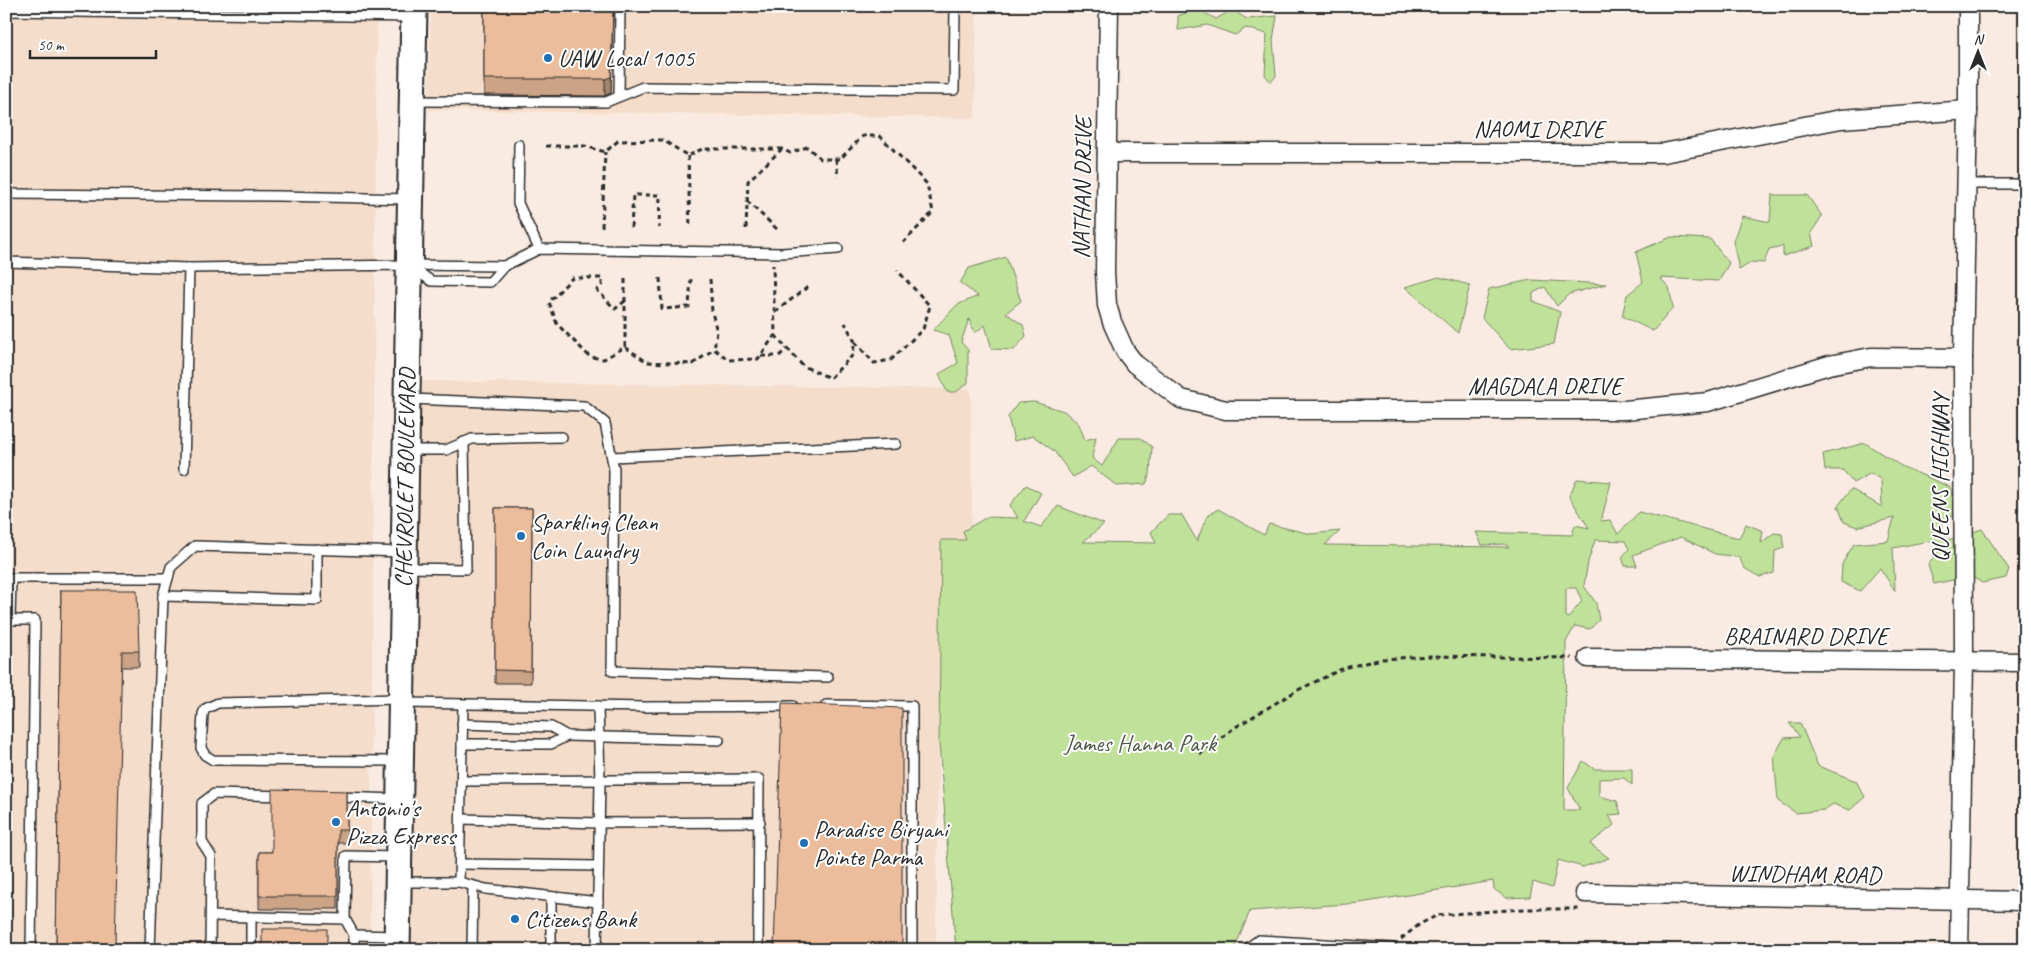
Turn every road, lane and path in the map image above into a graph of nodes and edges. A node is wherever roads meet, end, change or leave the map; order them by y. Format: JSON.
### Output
{"nodes":[{"id":1,"x":620,"y":6,"type":"edge"},
{"id":2,"x":955,"y":6,"type":"edge"},
{"id":3,"x":1109,"y":6,"type":"edge"},
{"id":4,"x":1968,"y":6,"type":"edge"},
{"id":5,"x":6,"y":11,"type":"edge"},
{"id":6,"x":414,"y":12,"type":"edge"},
{"id":7,"x":620,"y":96,"type":"junction"},
{"id":8,"x":412,"y":101,"type":"junction"},
{"id":9,"x":2025,"y":108,"type":"edge"},
{"id":10,"x":1968,"y":110,"type":"junction"},
{"id":11,"x":2025,"y":131,"type":"edge"},
{"id":12,"x":519,"y":145,"type":"dead end"},
{"id":13,"x":546,"y":146,"type":"dead end"},
{"id":14,"x":782,"y":149,"type":"junction"},
{"id":15,"x":605,"y":152,"type":"junction"},
{"id":16,"x":1107,"y":153,"type":"junction"},
{"id":17,"x":688,"y":156,"type":"junction"},
{"id":18,"x":836,"y":159,"type":"junction"},
{"id":19,"x":2025,"y":177,"type":"edge"},
{"id":20,"x":838,"y":178,"type":"dead end"},
{"id":21,"x":1967,"y":184,"type":"junction"},
{"id":22,"x":2025,"y":184,"type":"edge"},
{"id":23,"x":6,"y":194,"type":"edge"},
{"id":24,"x":410,"y":199,"type":"junction"},
{"id":25,"x":747,"y":200,"type":"junction"},
{"id":26,"x":602,"y":227,"type":"dead end"},
{"id":27,"x":631,"y":228,"type":"dead end"},
{"id":28,"x":659,"y":228,"type":"dead end"},
{"id":29,"x":690,"y":228,"type":"dead end"},
{"id":30,"x":746,"y":229,"type":"dead end"},
{"id":31,"x":777,"y":229,"type":"dead end"},
{"id":32,"x":902,"y":243,"type":"dead end"},
{"id":33,"x":539,"y":249,"type":"junction"},
{"id":34,"x":838,"y":249,"type":"dead end"},
{"id":35,"x":6,"y":262,"type":"edge"},
{"id":36,"x":409,"y":265,"type":"junction"},
{"id":37,"x":773,"y":265,"type":"dead end"},
{"id":38,"x":504,"y":266,"type":"junction"},
{"id":39,"x":189,"y":268,"type":"junction"},
{"id":40,"x":897,"y":270,"type":"dead end"},
{"id":41,"x":625,"y":278,"type":"dead end"},
{"id":42,"x":660,"y":278,"type":"dead end"},
{"id":43,"x":691,"y":279,"type":"dead end"},
{"id":44,"x":710,"y":279,"type":"dead end"},
{"id":45,"x":809,"y":286,"type":"dead end"},
{"id":46,"x":625,"y":301,"type":"junction"},
{"id":47,"x":774,"y":313,"type":"junction"},
{"id":48,"x":845,"y":323,"type":"dead end"},
{"id":49,"x":774,"y":335,"type":"junction"},
{"id":50,"x":855,"y":342,"type":"junction"},
{"id":51,"x":624,"y":347,"type":"junction"},
{"id":52,"x":714,"y":349,"type":"junction"},
{"id":53,"x":787,"y":349,"type":"junction"},
{"id":54,"x":761,"y":356,"type":"junction"},
{"id":55,"x":1963,"y":358,"type":"junction"},
{"id":56,"x":1134,"y":364,"type":"joint"},
{"id":57,"x":407,"y":399,"type":"junction"},
{"id":58,"x":562,"y":438,"type":"dead end"},
{"id":59,"x":464,"y":442,"type":"junction"},
{"id":60,"x":896,"y":444,"type":"dead end"},
{"id":61,"x":406,"y":450,"type":"junction"},
{"id":62,"x":612,"y":457,"type":"junction"},
{"id":63,"x":184,"y":469,"type":"dead end"},
{"id":64,"x":316,"y":549,"type":"junction"},
{"id":65,"x":404,"y":560,"type":"junction"},
{"id":66,"x":8,"y":578,"type":"edge"},
{"id":67,"x":168,"y":578,"type":"junction"},
{"id":68,"x":163,"y":596,"type":"junction"},
{"id":69,"x":8,"y":620,"type":"edge"},
{"id":70,"x":1588,"y":658,"type":"joint"},
{"id":71,"x":1964,"y":661,"type":"junction"},
{"id":72,"x":2025,"y":662,"type":"edge"},
{"id":73,"x":828,"y":677,"type":"dead end"},
{"id":74,"x":401,"y":701,"type":"junction"},
{"id":75,"x":463,"y":705,"type":"junction"},
{"id":76,"x":812,"y":705,"type":"edge"},
{"id":77,"x":598,"y":706,"type":"junction"},
{"id":78,"x":802,"y":706,"type":"edge"},
{"id":79,"x":462,"y":724,"type":"junction"},
{"id":80,"x":567,"y":736,"type":"junction"},
{"id":81,"x":600,"y":736,"type":"junction"},
{"id":82,"x":719,"y":740,"type":"dead end"},
{"id":83,"x":462,"y":744,"type":"junction"},
{"id":84,"x":1200,"y":754,"type":"dead end"},
{"id":85,"x":400,"y":761,"type":"junction"},
{"id":86,"x":462,"y":781,"type":"junction"},
{"id":87,"x":600,"y":781,"type":"junction"},
{"id":88,"x":290,"y":796,"type":"edge"},
{"id":89,"x":328,"y":797,"type":"edge"},
{"id":90,"x":400,"y":799,"type":"junction"},
{"id":91,"x":461,"y":819,"type":"junction"},
{"id":92,"x":760,"y":822,"type":"junction"},
{"id":93,"x":599,"y":823,"type":"junction"},
{"id":94,"x":398,"y":857,"type":"junction"},
{"id":95,"x":460,"y":864,"type":"junction"},
{"id":96,"x":598,"y":866,"type":"junction"},
{"id":97,"x":398,"y":882,"type":"junction"},
{"id":98,"x":459,"y":882,"type":"junction"},
{"id":99,"x":474,"y":887,"type":"junction"},
{"id":100,"x":551,"y":897,"type":"junction"},
{"id":101,"x":1584,"y":901,"type":"joint"},
{"id":102,"x":1959,"y":901,"type":"junction"},
{"id":103,"x":2025,"y":901,"type":"edge"},
{"id":104,"x":598,"y":902,"type":"junction"},
{"id":105,"x":211,"y":916,"type":"junction"},
{"id":106,"x":251,"y":917,"type":"junction"},
{"id":107,"x":345,"y":919,"type":"junction"},
{"id":108,"x":354,"y":935,"type":"junction"},
{"id":109,"x":397,"y":943,"type":"edge"},
{"id":110,"x":1392,"y":948,"type":"joint"},
{"id":111,"x":31,"y":950,"type":"edge"},
{"id":112,"x":150,"y":950,"type":"edge"},
{"id":113,"x":210,"y":950,"type":"edge"},
{"id":114,"x":251,"y":950,"type":"edge"},
{"id":115,"x":354,"y":950,"type":"edge"},
{"id":116,"x":472,"y":950,"type":"edge"},
{"id":117,"x":551,"y":950,"type":"edge"},
{"id":118,"x":597,"y":950,"type":"edge"},
{"id":119,"x":758,"y":950,"type":"edge"},
{"id":120,"x":912,"y":950,"type":"edge"},
{"id":121,"x":1245,"y":950,"type":"edge"},
{"id":122,"x":1959,"y":950,"type":"edge"}],
"edges":[{"from":1,"to":7,"type":"lane"},
{"from":2,"to":7,"type":"lane"},
{"from":3,"to":16,"type":"street","name":"NATHAN DRIVE"},
{"from":4,"to":10,"type":"street","name":"QUEENS HIGHWAY"},
{"from":5,"to":6,"type":"lane"},
{"from":6,"to":8,"type":"main road","name":"CHEVROLET BOULEVARD"},
{"from":7,"to":8,"type":"lane"},
{"from":8,"to":24,"type":"main road","name":"CHEVROLET BOULEVARD"},
{"from":9,"to":11,"type":"lane"},
{"from":10,"to":16,"type":"street","name":"NAOMI DRIVE"},
{"from":10,"to":21,"type":"street","name":"QUEENS HIGHWAY"},
{"from":11,"to":19,"type":"lane"},
{"from":12,"to":33,"type":"lane"},
{"from":13,"to":15,"type":"path"},
{"from":14,"to":17,"type":"path"},
{"from":14,"to":18,"type":"path"},
{"from":14,"to":25,"type":"path"},
{"from":15,"to":17,"type":"path"},
{"from":15,"to":26,"type":"path"},
{"from":16,"to":56,"type":"street","name":"NATHAN DRIVE"},
{"from":17,"to":29,"type":"path"},
{"from":18,"to":20,"type":"path"},
{"from":18,"to":32,"type":"path"},
{"from":21,"to":22,"type":"lane"},
{"from":21,"to":55,"type":"street","name":"QUEENS HIGHWAY"},
{"from":23,"to":24,"type":"lane"},
{"from":24,"to":36,"type":"main road","name":"CHEVROLET BOULEVARD"},
{"from":25,"to":30,"type":"path"},
{"from":25,"to":31,"type":"path"},
{"from":27,"to":28,"type":"path"},
{"from":33,"to":34,"type":"lane"},
{"from":33,"to":38,"type":"lane"},
{"from":35,"to":39,"type":"lane"},
{"from":36,"to":38,"type":"lane"},
{"from":36,"to":38,"type":"lane"},
{"from":36,"to":39,"type":"lane"},
{"from":36,"to":57,"type":"main road","name":"CHEVROLET BOULEVARD"},
{"from":37,"to":47,"type":"path"},
{"from":39,"to":63,"type":"lane"},
{"from":40,"to":50,"type":"path"},
{"from":41,"to":46,"type":"path"},
{"from":42,"to":43,"type":"path"},
{"from":44,"to":52,"type":"path"},
{"from":45,"to":47,"type":"path"},
{"from":46,"to":51,"type":"path"},
{"from":46,"to":51,"type":"path"},
{"from":47,"to":49,"type":"path"},
{"from":48,"to":50,"type":"path"},
{"from":49,"to":53,"type":"path"},
{"from":49,"to":54,"type":"path"},
{"from":50,"to":53,"type":"path"},
{"from":51,"to":52,"type":"path"},
{"from":52,"to":54,"type":"path"},
{"from":53,"to":54,"type":"path"},
{"from":55,"to":56,"type":"street","name":"MAGDALA DRIVE"},
{"from":55,"to":71,"type":"street","name":"QUEENS HIGHWAY"},
{"from":57,"to":61,"type":"main road","name":"CHEVROLET BOULEVARD"},
{"from":57,"to":62,"type":"lane"},
{"from":58,"to":59,"type":"lane"},
{"from":59,"to":61,"type":"lane"},
{"from":59,"to":65,"type":"lane"},
{"from":60,"to":62,"type":"lane"},
{"from":61,"to":65,"type":"main road","name":"CHEVROLET BOULEVARD"},
{"from":62,"to":73,"type":"lane"},
{"from":64,"to":65,"type":"lane"},
{"from":64,"to":67,"type":"lane"},
{"from":64,"to":68,"type":"lane"},
{"from":65,"to":74,"type":"main road","name":"CHEVROLET BOULEVARD"},
{"from":66,"to":67,"type":"lane"},
{"from":66,"to":69,"type":"lane"},
{"from":67,"to":68,"type":"lane"},
{"from":68,"to":112,"type":"lane"},
{"from":69,"to":111,"type":"lane"},
{"from":70,"to":71,"type":"street","name":"BRAINARD DRIVE"},
{"from":70,"to":84,"type":"path"},
{"from":71,"to":72,"type":"street","name":"BRAINARD DRIVE"},
{"from":71,"to":102,"type":"street","name":"QUEENS HIGHWAY"},
{"from":74,"to":75,"type":"lane"},
{"from":74,"to":85,"type":"main road","name":"CHEVROLET BOULEVARD"},
{"from":74,"to":85,"type":"lane"},
{"from":75,"to":77,"type":"lane"},
{"from":75,"to":79,"type":"lane"},
{"from":76,"to":120,"type":"lane"},
{"from":77,"to":78,"type":"lane"},
{"from":77,"to":81,"type":"lane"},
{"from":79,"to":80,"type":"lane"},
{"from":79,"to":83,"type":"lane"},
{"from":80,"to":81,"type":"lane"},
{"from":80,"to":83,"type":"lane"},
{"from":81,"to":82,"type":"lane"},
{"from":81,"to":87,"type":"lane"},
{"from":83,"to":86,"type":"lane"},
{"from":85,"to":90,"type":"main road","name":"CHEVROLET BOULEVARD"},
{"from":86,"to":87,"type":"lane"},
{"from":86,"to":91,"type":"lane"},
{"from":87,"to":92,"type":"lane"},
{"from":87,"to":93,"type":"lane"},
{"from":88,"to":105,"type":"lane"},
{"from":89,"to":90,"type":"lane"},
{"from":90,"to":94,"type":"main road","name":"CHEVROLET BOULEVARD"},
{"from":91,"to":93,"type":"lane"},
{"from":91,"to":95,"type":"lane"},
{"from":92,"to":93,"type":"lane"},
{"from":92,"to":119,"type":"lane"},
{"from":93,"to":96,"type":"lane"},
{"from":94,"to":97,"type":"main road","name":"CHEVROLET BOULEVARD"},
{"from":94,"to":107,"type":"lane"},
{"from":95,"to":96,"type":"lane"},
{"from":95,"to":98,"type":"lane"},
{"from":96,"to":104,"type":"lane"},
{"from":97,"to":98,"type":"lane"},
{"from":97,"to":109,"type":"main road","name":"CHEVROLET BOULEVARD"},
{"from":98,"to":99,"type":"lane"},
{"from":99,"to":100,"type":"lane"},
{"from":99,"to":116,"type":"lane"},
{"from":100,"to":104,"type":"lane"},
{"from":100,"to":117,"type":"lane"},
{"from":101,"to":102,"type":"street","name":"WINDHAM ROAD"},
{"from":101,"to":110,"type":"path"},
{"from":102,"to":103,"type":"street","name":"WINDHAM ROAD"},
{"from":102,"to":122,"type":"street","name":"QUEENS HIGHWAY"},
{"from":104,"to":118,"type":"lane"},
{"from":105,"to":106,"type":"lane"},
{"from":105,"to":113,"type":"lane"},
{"from":106,"to":107,"type":"lane"},
{"from":106,"to":114,"type":"lane"},
{"from":107,"to":108,"type":"lane"},
{"from":108,"to":109,"type":"lane"},
{"from":108,"to":115,"type":"lane"},
{"from":110,"to":121,"type":"lane"}]}
